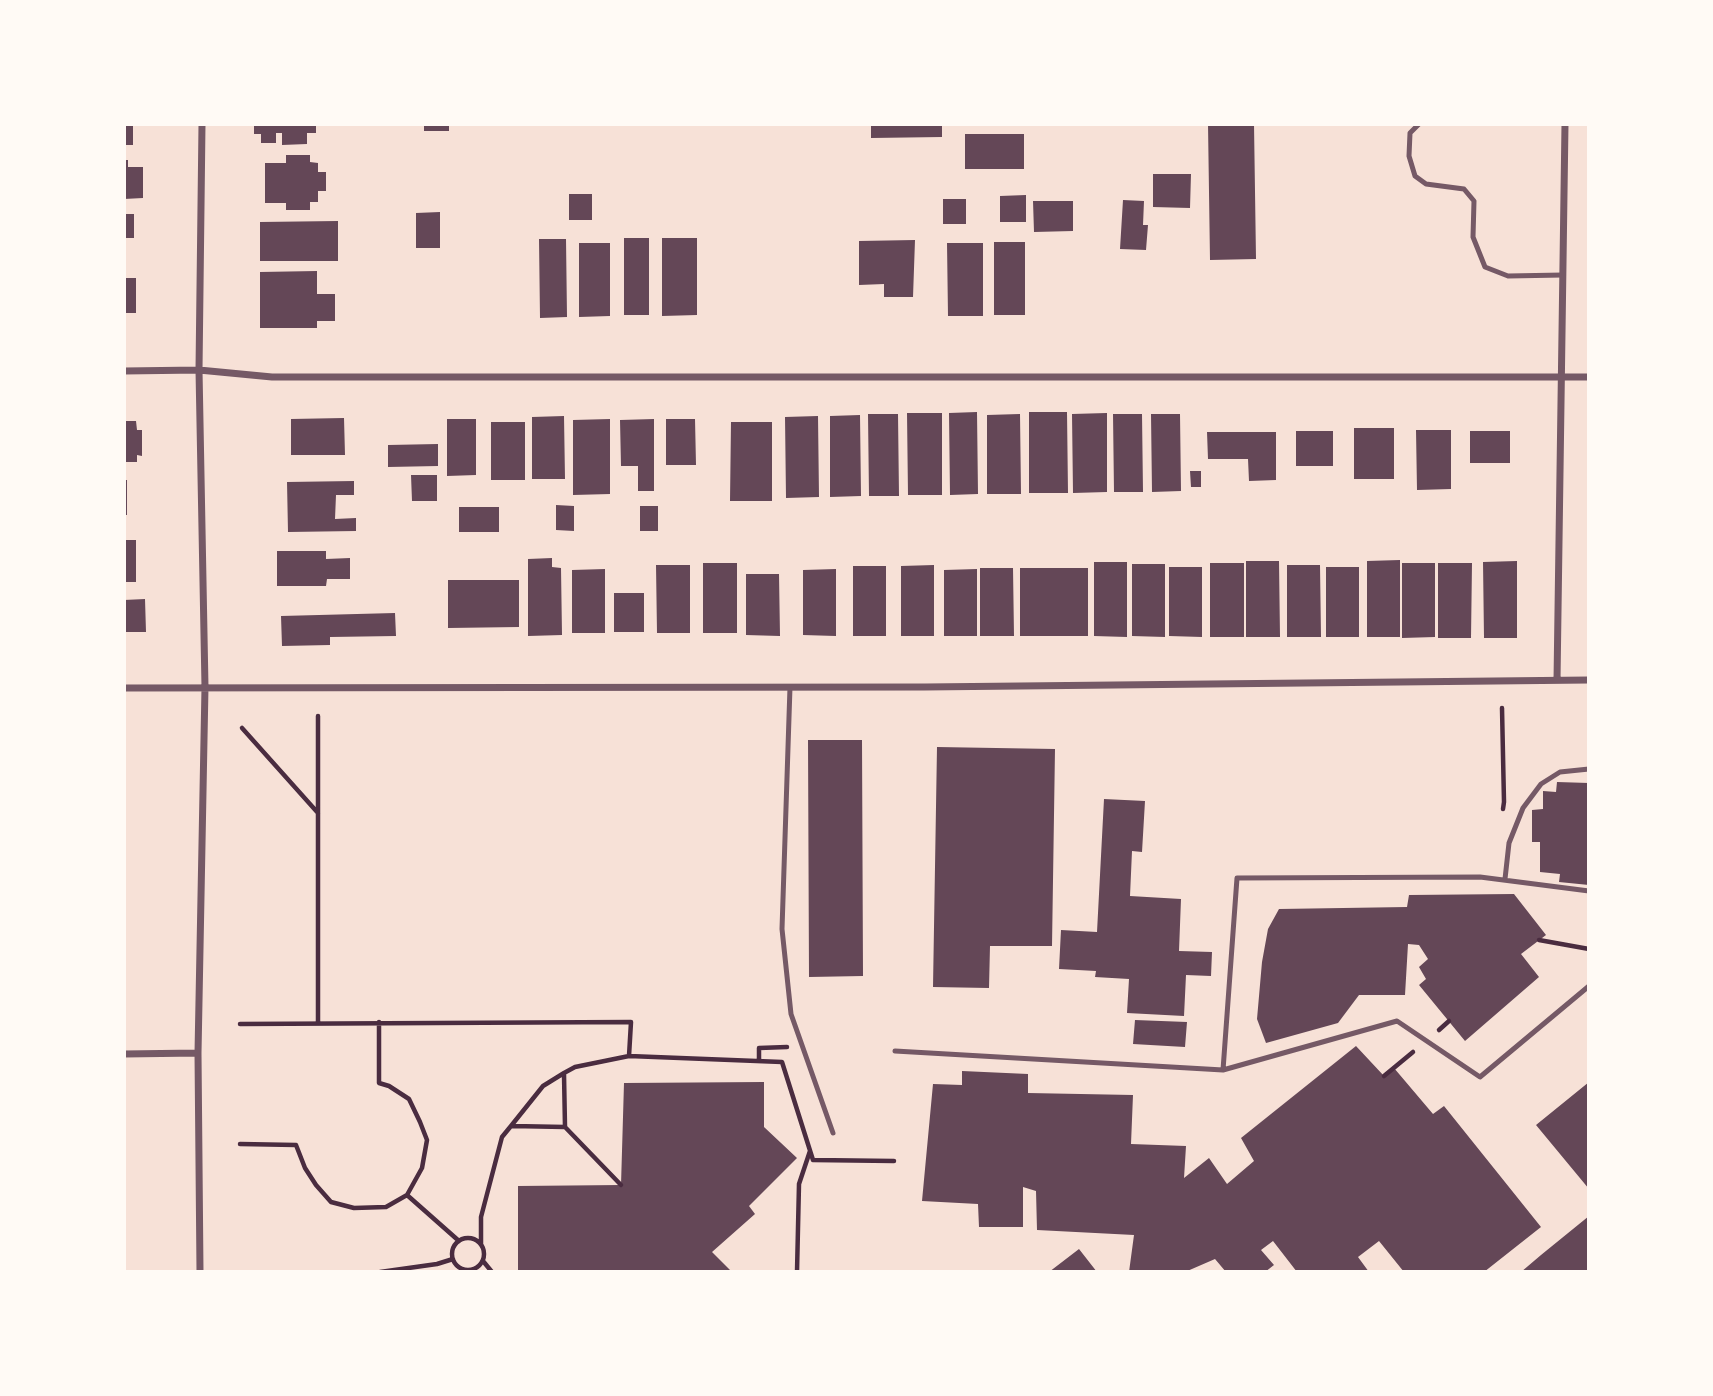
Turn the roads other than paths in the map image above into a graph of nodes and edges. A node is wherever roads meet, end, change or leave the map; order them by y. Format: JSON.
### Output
{"nodes":[{"id":1,"x":202,"y":124,"type":"edge"},
{"id":2,"x":1419,"y":124,"type":"edge"},
{"id":3,"x":1565,"y":124,"type":"edge"},
{"id":4,"x":1563,"y":275,"type":"junction"},
{"id":5,"x":124,"y":370,"type":"edge"},
{"id":6,"x":199,"y":370,"type":"junction"},
{"id":7,"x":1561,"y":377,"type":"junction"},
{"id":8,"x":1589,"y":377,"type":"edge"},
{"id":9,"x":1557,"y":680,"type":"junction"},
{"id":10,"x":1589,"y":680,"type":"edge"},
{"id":11,"x":205,"y":687,"type":"junction"},
{"id":12,"x":790,"y":687,"type":"junction"},
{"id":13,"x":124,"y":688,"type":"edge"},
{"id":14,"x":1589,"y":769,"type":"edge"},
{"id":15,"x":1505,"y":879,"type":"junction"},
{"id":16,"x":1589,"y":891,"type":"edge"},
{"id":17,"x":1589,"y":986,"type":"edge"},
{"id":18,"x":895,"y":1051,"type":"dead end"},
{"id":19,"x":198,"y":1053,"type":"junction"},
{"id":20,"x":124,"y":1054,"type":"edge"},
{"id":21,"x":1223,"y":1070,"type":"junction"},
{"id":22,"x":832,"y":1133,"type":"dead end"},
{"id":23,"x":200,"y":1272,"type":"edge"}],
"edges":[{"from":1,"to":6,"type":"street"},
{"from":2,"to":4,"type":"lane"},
{"from":3,"to":4,"type":"street"},
{"from":4,"to":7,"type":"street"},
{"from":5,"to":6,"type":"street"},
{"from":6,"to":7,"type":"street"},
{"from":6,"to":11,"type":"street"},
{"from":7,"to":8,"type":"street"},
{"from":7,"to":9,"type":"street"},
{"from":9,"to":10,"type":"street"},
{"from":9,"to":12,"type":"street"},
{"from":11,"to":12,"type":"street"},
{"from":11,"to":13,"type":"street"},
{"from":11,"to":19,"type":"street"},
{"from":12,"to":22,"type":"lane"},
{"from":14,"to":15,"type":"lane"},
{"from":15,"to":16,"type":"lane"},
{"from":15,"to":21,"type":"lane"},
{"from":17,"to":21,"type":"lane"},
{"from":18,"to":21,"type":"lane"},
{"from":19,"to":20,"type":"street"},
{"from":19,"to":23,"type":"street"}]}
